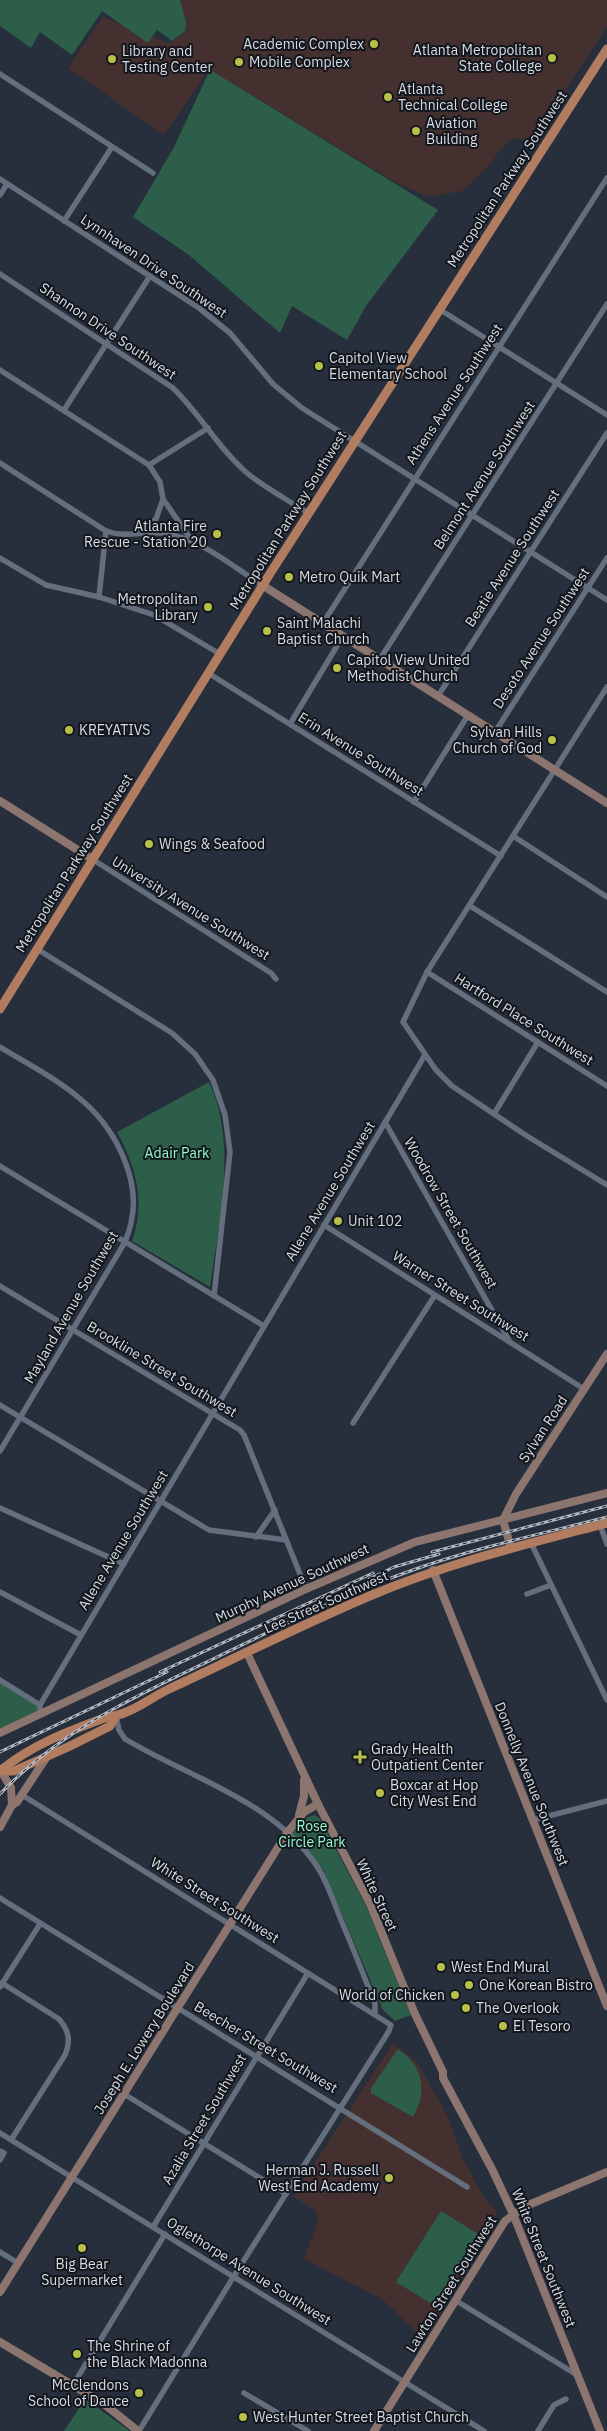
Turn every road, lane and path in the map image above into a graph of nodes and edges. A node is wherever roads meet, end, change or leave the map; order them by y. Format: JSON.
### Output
{"nodes":[{"id":1,"x":607,"y":49,"type":"edge"},
{"id":2,"x":0,"y":74,"type":"edge"},
{"id":3,"x":112,"y":147,"type":"junction"},
{"id":4,"x":153,"y":173,"type":"dead end"},
{"id":5,"x":607,"y":178,"type":"edge"},
{"id":6,"x":0,"y":179,"type":"edge"},
{"id":7,"x":7,"y":184,"type":"junction"},
{"id":8,"x":0,"y":195,"type":"edge"},
{"id":9,"x":64,"y":221,"type":"junction"},
{"id":10,"x":0,"y":274,"type":"edge"},
{"id":11,"x":150,"y":276,"type":"junction"},
{"id":12,"x":607,"y":304,"type":"edge"},
{"id":13,"x":440,"y":309,"type":"junction"},
{"id":14,"x":107,"y":343,"type":"junction"},
{"id":15,"x":500,"y":348,"type":"junction"},
{"id":16,"x":0,"y":370,"type":"edge"},
{"id":17,"x":557,"y":384,"type":"junction"},
{"id":18,"x":64,"y":410,"type":"junction"},
{"id":19,"x":607,"y":416,"type":"edge"},
{"id":20,"x":208,"y":428,"type":"junction"},
{"id":21,"x":607,"y":433,"type":"edge"},
{"id":22,"x":354,"y":441,"type":"junction"},
{"id":23,"x":0,"y":463,"type":"edge"},
{"id":24,"x":149,"y":466,"type":"junction"},
{"id":25,"x":415,"y":479,"type":"junction"},
{"id":26,"x":163,"y":499,"type":"junction"},
{"id":27,"x":308,"y":513,"type":"junction"},
{"id":28,"x":472,"y":516,"type":"junction"},
{"id":29,"x":106,"y":532,"type":"junction"},
{"id":30,"x":136,"y":534,"type":"junction"},
{"id":31,"x":192,"y":542,"type":"junction"},
{"id":32,"x":530,"y":552,"type":"junction"},
{"id":33,"x":0,"y":558,"type":"edge"},
{"id":34,"x":607,"y":558,"type":"edge"},
{"id":35,"x":262,"y":585,"type":"junction"},
{"id":36,"x":588,"y":588,"type":"junction"},
{"id":37,"x":98,"y":596,"type":"junction"},
{"id":38,"x":607,"y":600,"type":"edge"},
{"id":39,"x":323,"y":623,"type":"junction"},
{"id":40,"x":343,"y":636,"type":"junction"},
{"id":41,"x":220,"y":654,"type":"junction"},
{"id":42,"x":380,"y":660,"type":"junction"},
{"id":43,"x":208,"y":673,"type":"junction"},
{"id":44,"x":607,"y":687,"type":"edge"},
{"id":45,"x":438,"y":696,"type":"junction"},
{"id":46,"x":468,"y":715,"type":"junction"},
{"id":47,"x":290,"y":724,"type":"junction"},
{"id":48,"x":495,"y":732,"type":"junction"},
{"id":49,"x":555,"y":770,"type":"junction"},
{"id":50,"x":0,"y":801,"type":"edge"},
{"id":51,"x":414,"y":802,"type":"junction"},
{"id":52,"x":607,"y":803,"type":"edge"},
{"id":53,"x":513,"y":836,"type":"junction"},
{"id":54,"x":501,"y":856,"type":"junction"},
{"id":55,"x":92,"y":859,"type":"junction"},
{"id":56,"x":607,"y":897,"type":"edge"},
{"id":57,"x":470,"y":906,"type":"junction"},
{"id":58,"x":37,"y":949,"type":"junction"},
{"id":59,"x":427,"y":972,"type":"junction"},
{"id":60,"x":276,"y":978,"type":"dead end"},
{"id":61,"x":607,"y":992,"type":"edge"},
{"id":62,"x":0,"y":1009,"type":"edge"},
{"id":63,"x":538,"y":1042,"type":"junction"},
{"id":64,"x":0,"y":1047,"type":"edge"},
{"id":65,"x":425,"y":1054,"type":"junction"},
{"id":66,"x":607,"y":1086,"type":"edge"},
{"id":67,"x":494,"y":1114,"type":"junction"},
{"id":68,"x":385,"y":1122,"type":"junction"},
{"id":69,"x":0,"y":1166,"type":"edge"},
{"id":70,"x":607,"y":1185,"type":"edge"},
{"id":71,"x":324,"y":1225,"type":"junction"},
{"id":72,"x":125,"y":1242,"type":"junction"},
{"id":73,"x":0,"y":1286,"type":"edge"},
{"id":74,"x":435,"y":1294,"type":"junction"},
{"id":75,"x":214,"y":1296,"type":"junction"},
{"id":76,"x":264,"y":1326,"type":"junction"},
{"id":77,"x":73,"y":1330,"type":"junction"},
{"id":78,"x":510,"y":1342,"type":"junction"},
{"id":79,"x":607,"y":1354,"type":"edge"},
{"id":80,"x":584,"y":1389,"type":"junction"},
{"id":81,"x":0,"y":1405,"type":"edge"},
{"id":82,"x":212,"y":1414,"type":"junction"},
{"id":83,"x":20,"y":1418,"type":"junction"},
{"id":84,"x":353,"y":1424,"type":"dead end"},
{"id":85,"x":0,"y":1451,"type":"edge"},
{"id":86,"x":607,"y":1493,"type":"edge"},
{"id":87,"x":160,"y":1502,"type":"junction"},
{"id":88,"x":0,"y":1508,"type":"edge"},
{"id":89,"x":275,"y":1510,"type":"junction"},
{"id":90,"x":502,"y":1520,"type":"junction"},
{"id":91,"x":603,"y":1524,"type":"edge"},
{"id":92,"x":256,"y":1537,"type":"junction"},
{"id":93,"x":286,"y":1540,"type":"junction"},
{"id":94,"x":531,"y":1543,"type":"junction"},
{"id":95,"x":607,"y":1544,"type":"edge"},
{"id":96,"x":511,"y":1548,"type":"junction"},
{"id":97,"x":124,"y":1564,"type":"junction"},
{"id":98,"x":433,"y":1570,"type":"junction"},
{"id":99,"x":551,"y":1585,"type":"junction"},
{"id":100,"x":306,"y":1589,"type":"junction"},
{"id":101,"x":0,"y":1592,"type":"edge"},
{"id":102,"x":527,"y":1594,"type":"dead end"},
{"id":103,"x":81,"y":1635,"type":"junction"},
{"id":104,"x":247,"y":1653,"type":"junction"},
{"id":105,"x":0,"y":1680,"type":"edge"},
{"id":106,"x":607,"y":1700,"type":"edge"},
{"id":107,"x":40,"y":1709,"type":"junction"},
{"id":108,"x":116,"y":1716,"type":"junction"},
{"id":109,"x":0,"y":1733,"type":"edge"},
{"id":110,"x":48,"y":1755,"type":"junction"},
{"id":111,"x":0,"y":1770,"type":"edge"},
{"id":112,"x":304,"y":1776,"type":"junction"},
{"id":113,"x":24,"y":1797,"type":"junction"},
{"id":114,"x":607,"y":1801,"type":"edge"},
{"id":115,"x":318,"y":1804,"type":"junction"},
{"id":116,"x":12,"y":1805,"type":"junction"},
{"id":117,"x":299,"y":1818,"type":"junction"},
{"id":118,"x":533,"y":1820,"type":"junction"},
{"id":119,"x":0,"y":1827,"type":"edge"},
{"id":120,"x":287,"y":1833,"type":"junction"},
{"id":121,"x":0,"y":1898,"type":"edge"},
{"id":122,"x":40,"y":1924,"type":"junction"},
{"id":123,"x":230,"y":1924,"type":"junction"},
{"id":124,"x":308,"y":1973,"type":"junction"},
{"id":125,"x":1,"y":1985,"type":"edge"},
{"id":126,"x":607,"y":2006,"type":"edge"},
{"id":127,"x":177,"y":2009,"type":"junction"},
{"id":128,"x":375,"y":2014,"type":"junction"},
{"id":129,"x":428,"y":2042,"type":"joint"},
{"id":130,"x":257,"y":2056,"type":"junction"},
{"id":131,"x":124,"y":2094,"type":"junction"},
{"id":132,"x":341,"y":2107,"type":"junction"},
{"id":133,"x":0,"y":2133,"type":"edge"},
{"id":134,"x":11,"y":2140,"type":"junction"},
{"id":135,"x":204,"y":2143,"type":"junction"},
{"id":136,"x":0,"y":2151,"type":"edge"},
{"id":137,"x":0,"y":2160,"type":"edge"},
{"id":138,"x":607,"y":2172,"type":"edge"},
{"id":139,"x":72,"y":2177,"type":"junction"},
{"id":140,"x":467,"y":2187,"type":"dead end"},
{"id":141,"x":286,"y":2194,"type":"junction"},
{"id":142,"x":153,"y":2227,"type":"junction"},
{"id":143,"x":165,"y":2234,"type":"junction"},
{"id":144,"x":0,"y":2252,"type":"edge"},
{"id":145,"x":18,"y":2263,"type":"junction"},
{"id":146,"x":234,"y":2276,"type":"junction"},
{"id":147,"x":0,"y":2292,"type":"edge"},
{"id":148,"x":456,"y":2300,"type":"junction"},
{"id":149,"x":0,"y":2342,"type":"edge"},
{"id":150,"x":578,"y":2376,"type":"junction"},
{"id":151,"x":404,"y":2382,"type":"junction"},
{"id":152,"x":73,"y":2385,"type":"junction"},
{"id":153,"x":244,"y":2393,"type":"dead end"},
{"id":154,"x":566,"y":2399,"type":"dead end"},
{"id":155,"x":138,"y":2431,"type":"edge"},
{"id":156,"x":308,"y":2431,"type":"edge"},
{"id":157,"x":374,"y":2431,"type":"edge"},
{"id":158,"x":484,"y":2431,"type":"edge"},
{"id":159,"x":538,"y":2431,"type":"edge"},
{"id":160,"x":600,"y":2431,"type":"edge"}],
"edges":[{"from":1,"to":13,"type":"main road","name":"Metropolitan Parkway Southwest"},
{"from":2,"to":3,"type":"street"},
{"from":3,"to":4,"type":"street"},
{"from":3,"to":9,"type":"street"},
{"from":5,"to":15,"type":"street","name":"Athens Avenue Southwest"},
{"from":6,"to":7,"type":"street","name":"Lynnhaven Drive Southwest"},
{"from":7,"to":8,"type":"street"},
{"from":7,"to":9,"type":"street","name":"Lynnhaven Drive Southwest"},
{"from":9,"to":11,"type":"street","name":"Lynnhaven Drive Southwest"},
{"from":10,"to":14,"type":"street","name":"Shannon Drive Southwest"},
{"from":11,"to":14,"type":"street"},
{"from":11,"to":22,"type":"street","name":"Lynnhaven Drive Southwest"},
{"from":12,"to":17,"type":"street","name":"Belmont Avenue Southwest"},
{"from":13,"to":15,"type":"street"},
{"from":13,"to":22,"type":"main road","name":"Metropolitan Parkway Southwest"},
{"from":14,"to":18,"type":"street"},
{"from":14,"to":20,"type":"street","name":"Shannon Drive Southwest"},
{"from":15,"to":17,"type":"street"},
{"from":15,"to":25,"type":"street","name":"Athens Avenue Southwest"},
{"from":16,"to":18,"type":"street"},
{"from":17,"to":19,"type":"street"},
{"from":17,"to":28,"type":"street","name":"Belmont Avenue Southwest"},
{"from":18,"to":24,"type":"street"},
{"from":20,"to":24,"type":"street"},
{"from":20,"to":27,"type":"street","name":"Shannon Drive Southwest"},
{"from":21,"to":32,"type":"street","name":"Beatie Avenue Southwest"},
{"from":22,"to":25,"type":"street","name":"Lynnhaven Drive Southwest"},
{"from":22,"to":27,"type":"main road","name":"Metropolitan Parkway Southwest"},
{"from":23,"to":29,"type":"street"},
{"from":24,"to":26,"type":"street"},
{"from":25,"to":28,"type":"street","name":"Lynnhaven Drive Southwest"},
{"from":25,"to":39,"type":"street","name":"Athens Avenue Southwest"},
{"from":26,"to":30,"type":"street"},
{"from":26,"to":31,"type":"street"},
{"from":27,"to":35,"type":"main road","name":"Metropolitan Parkway Southwest"},
{"from":28,"to":32,"type":"street","name":"Lynnhaven Drive Southwest"},
{"from":28,"to":42,"type":"street","name":"Belmont Avenue Southwest"},
{"from":29,"to":30,"type":"street"},
{"from":29,"to":37,"type":"street"},
{"from":30,"to":31,"type":"street"},
{"from":31,"to":35,"type":"street"},
{"from":32,"to":36,"type":"street","name":"Lynnhaven Drive Southwest"},
{"from":32,"to":45,"type":"street","name":"Beatie Avenue Southwest"},
{"from":33,"to":37,"type":"street"},
{"from":34,"to":36,"type":"street","name":"Desoto Avenue Southwest"},
{"from":35,"to":39,"type":"street"},
{"from":35,"to":41,"type":"main road","name":"Metropolitan Parkway Southwest"},
{"from":36,"to":38,"type":"street","name":"Lynnhaven Drive Southwest"},
{"from":36,"to":48,"type":"street","name":"Desoto Avenue Southwest"},
{"from":37,"to":41,"type":"street"},
{"from":39,"to":40,"type":"street"},
{"from":40,"to":42,"type":"street"},
{"from":40,"to":47,"type":"street"},
{"from":41,"to":43,"type":"main road","name":"Metropolitan Parkway Southwest"},
{"from":42,"to":45,"type":"street"},
{"from":43,"to":47,"type":"street","name":"Erin Avenue Southwest"},
{"from":43,"to":55,"type":"main road","name":"Metropolitan Parkway Southwest"},
{"from":44,"to":49,"type":"street"},
{"from":45,"to":46,"type":"street"},
{"from":46,"to":48,"type":"street"},
{"from":46,"to":51,"type":"street"},
{"from":47,"to":51,"type":"street","name":"Erin Avenue Southwest"},
{"from":48,"to":49,"type":"street"},
{"from":49,"to":52,"type":"street"},
{"from":49,"to":53,"type":"street"},
{"from":50,"to":55,"type":"street"},
{"from":51,"to":54,"type":"street","name":"Erin Avenue Southwest"},
{"from":53,"to":54,"type":"street"},
{"from":53,"to":56,"type":"street"},
{"from":54,"to":57,"type":"street"},
{"from":55,"to":58,"type":"main road","name":"Metropolitan Parkway Southwest"},
{"from":55,"to":60,"type":"street","name":"University Avenue Southwest"},
{"from":57,"to":59,"type":"street"},
{"from":57,"to":61,"type":"street"},
{"from":58,"to":62,"type":"main road","name":"Metropolitan Parkway Southwest"},
{"from":58,"to":75,"type":"street"},
{"from":59,"to":63,"type":"street","name":"Hartford Place Southwest"},
{"from":59,"to":65,"type":"street"},
{"from":63,"to":66,"type":"street","name":"Hartford Place Southwest"},
{"from":63,"to":67,"type":"street"},
{"from":64,"to":72,"type":"street","name":"Mayland Avenue Southwest"},
{"from":65,"to":67,"type":"street"},
{"from":65,"to":68,"type":"street","name":"Allene Avenue Southwest"},
{"from":67,"to":70,"type":"street"},
{"from":68,"to":71,"type":"street","name":"Allene Avenue Southwest"},
{"from":68,"to":78,"type":"street","name":"Woodrow Street Southwest"},
{"from":69,"to":72,"type":"street"},
{"from":71,"to":74,"type":"street","name":"Warner Street Southwest"},
{"from":71,"to":76,"type":"street","name":"Allene Avenue Southwest"},
{"from":72,"to":75,"type":"street"},
{"from":72,"to":77,"type":"street","name":"Mayland Avenue Southwest"},
{"from":73,"to":77,"type":"street","name":"Brookline Street Southwest"},
{"from":74,"to":78,"type":"street","name":"Warner Street Southwest"},
{"from":74,"to":84,"type":"street"},
{"from":75,"to":76,"type":"street"},
{"from":76,"to":82,"type":"street","name":"Allene Avenue Southwest"},
{"from":77,"to":82,"type":"street","name":"Brookline Street Southwest"},
{"from":77,"to":83,"type":"street","name":"Mayland Avenue Southwest"},
{"from":78,"to":80,"type":"street","name":"Warner Street Southwest"},
{"from":79,"to":80,"type":"street","name":"Sylvan Road"},
{"from":80,"to":90,"type":"street","name":"Sylvan Road"},
{"from":81,"to":83,"type":"street"},
{"from":82,"to":87,"type":"street","name":"Allene Avenue Southwest"},
{"from":82,"to":89,"type":"street","name":"Brookline Street Southwest"},
{"from":83,"to":85,"type":"street","name":"Mayland Avenue Southwest"},
{"from":83,"to":87,"type":"street"},
{"from":86,"to":90,"type":"street","name":"Murphy Avenue Southwest"},
{"from":87,"to":92,"type":"street"},
{"from":87,"to":97,"type":"street","name":"Allene Avenue Southwest"},
{"from":88,"to":97,"type":"street"},
{"from":89,"to":92,"type":"street"},
{"from":89,"to":93,"type":"street","name":"Brookline Street Southwest"},
{"from":90,"to":96,"type":"street"},
{"from":90,"to":100,"type":"street","name":"Murphy Avenue Southwest"},
{"from":91,"to":94,"type":"main road","name":"Lee Street Southwest"},
{"from":91,"to":95,"type":"street"},
{"from":92,"to":93,"type":"street"},
{"from":93,"to":100,"type":"street","name":"Brookline Street Southwest"},
{"from":94,"to":96,"type":"main road","name":"Lee Street Southwest"},
{"from":94,"to":99,"type":"street"},
{"from":96,"to":98,"type":"main road","name":"Lee Street Southwest"},
{"from":97,"to":103,"type":"street","name":"Allene Avenue Southwest"},
{"from":98,"to":104,"type":"main road","name":"Lee Street Southwest"},
{"from":98,"to":118,"type":"street","name":"Donnelly Avenue Southwest"},
{"from":99,"to":102,"type":"street"},
{"from":99,"to":106,"type":"street"},
{"from":100,"to":107,"type":"street","name":"Murphy Avenue Southwest"},
{"from":101,"to":103,"type":"street"},
{"from":103,"to":107,"type":"street","name":"Allene Avenue Southwest"},
{"from":104,"to":108,"type":"main road","name":"Lee Street Southwest"},
{"from":104,"to":112,"type":"street","name":"White Street"},
{"from":105,"to":107,"type":"street"},
{"from":107,"to":109,"type":"street","name":"Murphy Avenue Southwest"},
{"from":108,"to":110,"type":"main road"},
{"from":108,"to":111,"type":"main road","name":"Lee Street Southwest"},
{"from":108,"to":120,"type":"street"},
{"from":110,"to":111,"type":"main road"},
{"from":110,"to":113,"type":"street"},
{"from":111,"to":116,"type":"street"},
{"from":112,"to":115,"type":"street","name":"White Street"},
{"from":112,"to":117,"type":"street"},
{"from":113,"to":116,"type":"street"},
{"from":113,"to":123,"type":"street","name":"White Street Southwest"},
{"from":114,"to":118,"type":"street"},
{"from":115,"to":117,"type":"street","name":"Joseph E. Lowery Boulevard"},
{"from":115,"to":129,"type":"street","name":"White Street"},
{"from":116,"to":119,"type":"street"},
{"from":117,"to":120,"type":"street","name":"Joseph E. Lowery Boulevard"},
{"from":118,"to":126,"type":"street","name":"Donnelly Avenue Southwest"},
{"from":120,"to":123,"type":"street","name":"Joseph E. Lowery Boulevard"},
{"from":120,"to":128,"type":"street"},
{"from":121,"to":122,"type":"street","name":"Beecher Street Southwest"},
{"from":122,"to":125,"type":"street"},
{"from":122,"to":127,"type":"street","name":"Beecher Street Southwest"},
{"from":123,"to":124,"type":"street","name":"White Street Southwest"},
{"from":123,"to":127,"type":"street","name":"Joseph E. Lowery Boulevard"},
{"from":124,"to":128,"type":"street","name":"White Street Southwest"},
{"from":124,"to":130,"type":"street","name":"Azalia Street Southwest"},
{"from":125,"to":134,"type":"street"},
{"from":127,"to":130,"type":"street","name":"Beecher Street Southwest"},
{"from":127,"to":131,"type":"street","name":"Joseph E. Lowery Boulevard"},
{"from":128,"to":132,"type":"street","name":"White Street Southwest"},
{"from":129,"to":150,"type":"street","name":"White Street Southwest"},
{"from":130,"to":132,"type":"street","name":"Beecher Street Southwest"},
{"from":130,"to":135,"type":"street","name":"Azalia Street Southwest"},
{"from":131,"to":135,"type":"street"},
{"from":131,"to":139,"type":"street","name":"Joseph E. Lowery Boulevard"},
{"from":132,"to":140,"type":"street","name":"Beecher Street Southwest"},
{"from":132,"to":141,"type":"street"},
{"from":133,"to":134,"type":"street","name":"Oglethorpe Avenue Southwest"},
{"from":134,"to":139,"type":"street","name":"Oglethorpe Avenue Southwest"},
{"from":135,"to":141,"type":"street"},
{"from":135,"to":142,"type":"street","name":"Azalia Street Southwest"},
{"from":136,"to":137,"type":"street"},
{"from":138,"to":148,"type":"street","name":"Lawton Street Southwest"},
{"from":139,"to":142,"type":"street","name":"Oglethorpe Avenue Southwest"},
{"from":139,"to":145,"type":"street","name":"Joseph E. Lowery Boulevard"},
{"from":141,"to":146,"type":"street"},
{"from":142,"to":143,"type":"street","name":"Oglethorpe Avenue Southwest"},
{"from":143,"to":146,"type":"street","name":"Oglethorpe Avenue Southwest"},
{"from":143,"to":152,"type":"street"},
{"from":144,"to":145,"type":"street"},
{"from":145,"to":147,"type":"street","name":"Joseph E. Lowery Boulevard"},
{"from":146,"to":151,"type":"street","name":"Oglethorpe Avenue Southwest"},
{"from":146,"to":155,"type":"street"},
{"from":148,"to":150,"type":"street"},
{"from":148,"to":151,"type":"street","name":"Lawton Street Southwest"},
{"from":149,"to":152,"type":"street"},
{"from":150,"to":160,"type":"street","name":"White Street Southwest"},
{"from":151,"to":157,"type":"street","name":"Lawton Street Southwest"},
{"from":151,"to":158,"type":"street","name":"Oglethorpe Avenue Southwest"},
{"from":152,"to":155,"type":"street"},
{"from":153,"to":156,"type":"street"},
{"from":154,"to":159,"type":"street"}]}
